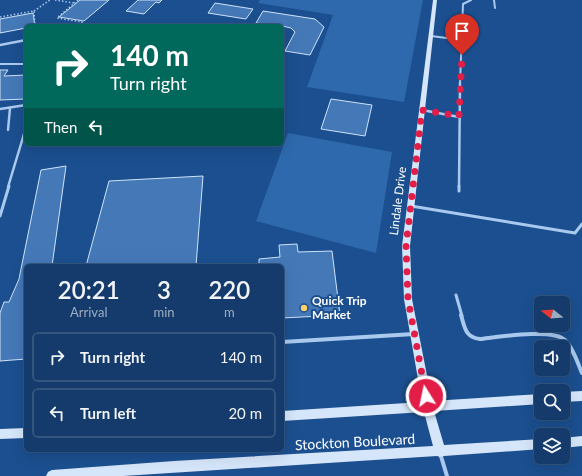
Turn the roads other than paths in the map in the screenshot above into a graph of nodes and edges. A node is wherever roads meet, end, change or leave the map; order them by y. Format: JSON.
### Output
{"nodes":[{"id":1,"x":435,"y":0,"type":"edge"},
{"id":2,"x":471,"y":0,"type":"edge"},
{"id":3,"x":494,"y":0,"type":"edge"},
{"id":4,"x":495,"y":8,"type":"dead end"},
{"id":5,"x":431,"y":36,"type":"junction"},
{"id":6,"x":24,"y":40,"type":"edge"},
{"id":7,"x":462,"y":40,"type":"junction"},
{"id":8,"x":0,"y":45,"type":"edge"},
{"id":9,"x":0,"y":64,"type":"edge"},
{"id":10,"x":24,"y":64,"type":"edge"},
{"id":11,"x":24,"y":105,"type":"edge"},
{"id":12,"x":10,"y":108,"type":"junction"},
{"id":13,"x":0,"y":109,"type":"edge"},
{"id":14,"x":422,"y":110,"type":"junction"},
{"id":15,"x":459,"y":116,"type":"junction"},
{"id":16,"x":8,"y":130,"type":"dead end"},
{"id":17,"x":24,"y":134,"type":"dead end"},
{"id":18,"x":459,"y":191,"type":"dead end"},
{"id":19,"x":411,"y":206,"type":"junction"},
{"id":20,"x":1,"y":211,"type":"edge"},
{"id":21,"x":0,"y":216,"type":"edge"},
{"id":22,"x":582,"y":224,"type":"edge"},
{"id":23,"x":456,"y":295,"type":"dead end"},
{"id":24,"x":414,"y":334,"type":"junction"},
{"id":25,"x":284,"y":342,"type":"edge"},
{"id":26,"x":582,"y":373,"type":"edge"},
{"id":27,"x":582,"y":396,"type":"edge"},
{"id":28,"x":570,"y":397,"type":"edge"},
{"id":29,"x":534,"y":399,"type":"edge"},
{"id":30,"x":428,"y":407,"type":"junction"},
{"id":31,"x":284,"y":416,"type":"edge"},
{"id":32,"x":24,"y":433,"type":"edge"},
{"id":33,"x":0,"y":434,"type":"edge"},
{"id":34,"x":582,"y":441,"type":"edge"},
{"id":35,"x":570,"y":442,"type":"edge"},
{"id":36,"x":534,"y":445,"type":"edge"},
{"id":37,"x":440,"y":452,"type":"junction"},
{"id":38,"x":116,"y":473,"type":"edge"},
{"id":39,"x":52,"y":476,"type":"edge"},
{"id":40,"x":447,"y":476,"type":"edge"}],
"edges":[{"from":1,"to":5,"type":"street","name":"Lindale Drive"},
{"from":2,"to":7,"type":"lane"},
{"from":3,"to":4,"type":"lane"},
{"from":5,"to":7,"type":"lane"},
{"from":5,"to":14,"type":"street","name":"Lindale Drive"},
{"from":6,"to":8,"type":"street"},
{"from":7,"to":15,"type":"lane"},
{"from":9,"to":10,"type":"lane"},
{"from":11,"to":12,"type":"lane"},
{"from":12,"to":13,"type":"lane"},
{"from":12,"to":16,"type":"lane"},
{"from":14,"to":15,"type":"lane"},
{"from":14,"to":19,"type":"street","name":"Lindale Drive"},
{"from":15,"to":18,"type":"lane"},
{"from":17,"to":20,"type":"lane"},
{"from":19,"to":22,"type":"lane"},
{"from":19,"to":24,"type":"street","name":"Lindale Drive"},
{"from":20,"to":21,"type":"lane"},
{"from":23,"to":26,"type":"lane"},
{"from":24,"to":25,"type":"lane"},
{"from":24,"to":30,"type":"street","name":"Lindale Drive"},
{"from":27,"to":28,"type":"street"},
{"from":29,"to":30,"type":"street"},
{"from":30,"to":31,"type":"street"},
{"from":30,"to":37,"type":"street","name":"Lindale Drive"},
{"from":32,"to":33,"type":"street"},
{"from":34,"to":35,"type":"street"},
{"from":36,"to":37,"type":"street","name":"Stockton Boulevard"},
{"from":37,"to":38,"type":"street","name":"Stockton Boulevard"},
{"from":37,"to":40,"type":"lane"},
{"from":38,"to":39,"type":"street","name":"Stockton Boulevard"}]}
